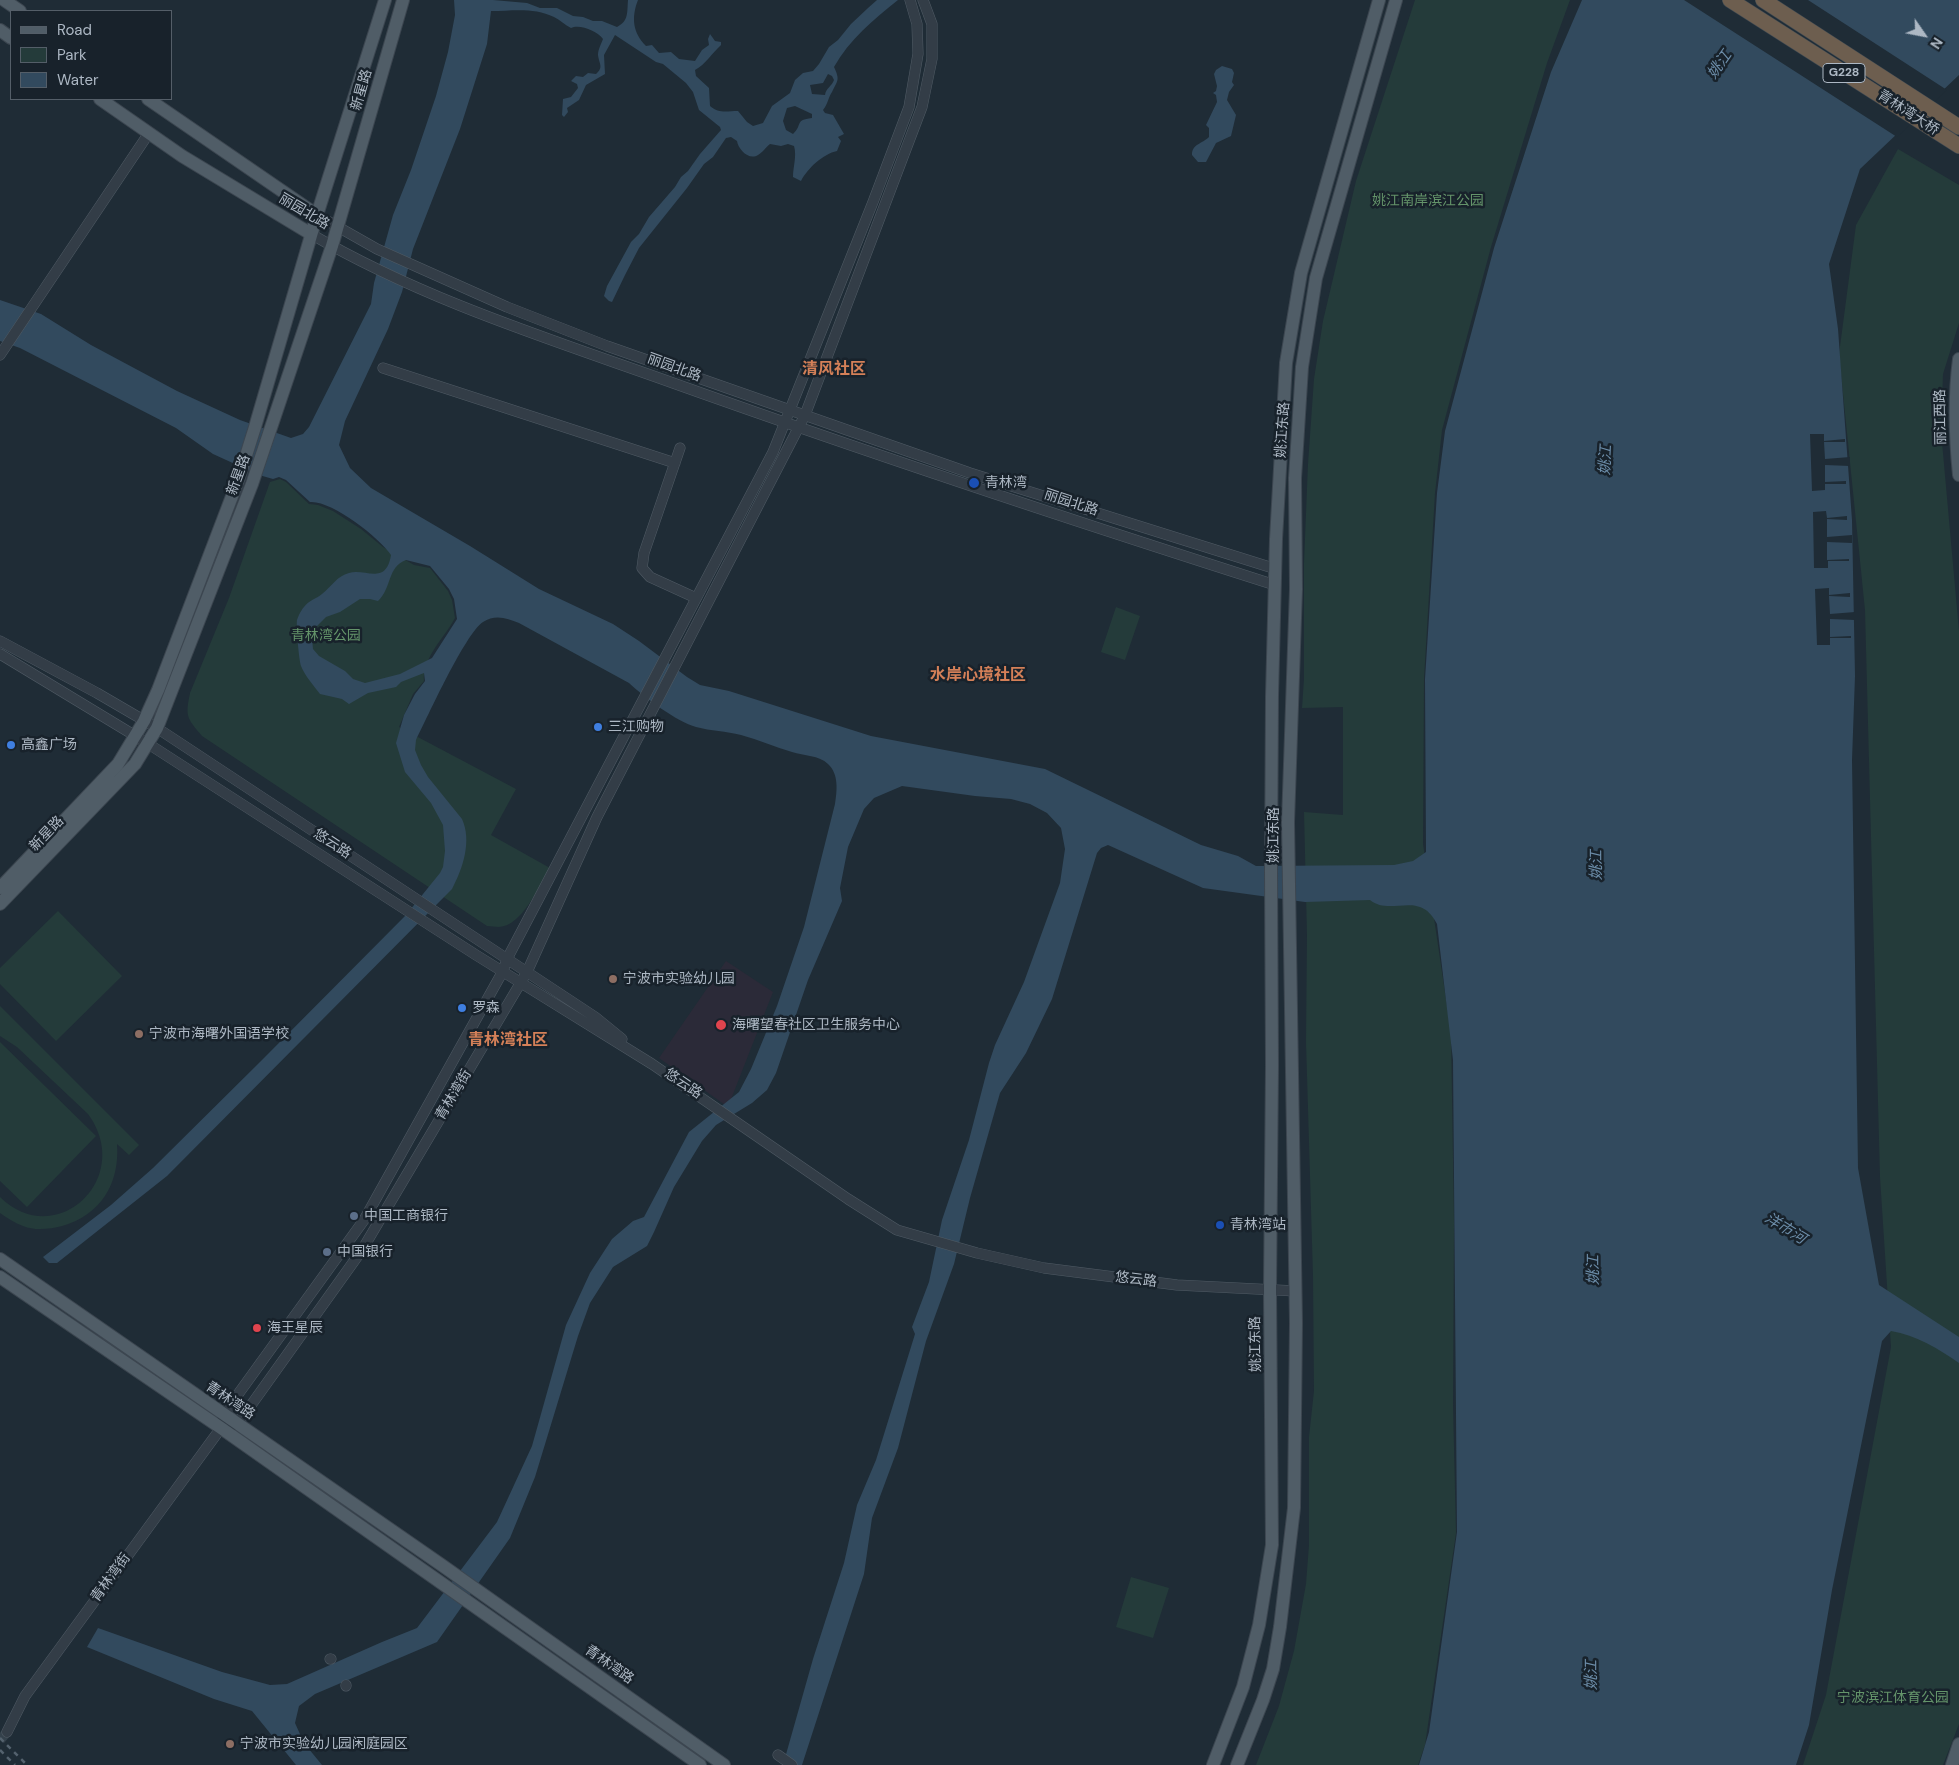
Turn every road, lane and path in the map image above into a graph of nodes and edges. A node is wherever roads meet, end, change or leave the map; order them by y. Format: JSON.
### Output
{"nodes":[{"id":1,"x":4,"y":0,"type":"edge"},
{"id":2,"x":385,"y":0,"type":"edge"},
{"id":3,"x":403,"y":0,"type":"edge"},
{"id":4,"x":910,"y":0,"type":"edge"},
{"id":5,"x":923,"y":0,"type":"edge"},
{"id":6,"x":1379,"y":0,"type":"edge"},
{"id":7,"x":1396,"y":0,"type":"edge"},
{"id":8,"x":1730,"y":0,"type":"edge"},
{"id":9,"x":1763,"y":0,"type":"edge"},
{"id":10,"x":18,"y":10,"type":"edge"},
{"id":11,"x":101,"y":100,"type":"edge"},
{"id":12,"x":149,"y":100,"type":"edge"},
{"id":13,"x":1959,"y":127,"type":"edge"},
{"id":14,"x":148,"y":133,"type":"junction"},
{"id":15,"x":1959,"y":146,"type":"edge"},
{"id":16,"x":317,"y":215,"type":"junction"},
{"id":17,"x":337,"y":227,"type":"junction"},
{"id":18,"x":311,"y":234,"type":"junction"},
{"id":19,"x":332,"y":246,"type":"junction"},
{"id":20,"x":0,"y":355,"type":"edge"},
{"id":21,"x":1959,"y":359,"type":"edge"},
{"id":22,"x":383,"y":368,"type":"dead end"},
{"id":23,"x":790,"y":410,"type":"junction"},
{"id":24,"x":805,"y":415,"type":"junction"},
{"id":25,"x":784,"y":423,"type":"junction"},
{"id":26,"x":799,"y":428,"type":"junction"},
{"id":27,"x":680,"y":448,"type":"dead end"},
{"id":28,"x":675,"y":463,"type":"junction"},
{"id":29,"x":1959,"y":475,"type":"edge"},
{"id":30,"x":1276,"y":569,"type":"junction"},
{"id":31,"x":1275,"y":585,"type":"junction"},
{"id":32,"x":696,"y":598,"type":"junction"},
{"id":33,"x":0,"y":642,"type":"edge"},
{"id":34,"x":0,"y":654,"type":"edge"},
{"id":35,"x":144,"y":722,"type":"junction"},
{"id":36,"x":157,"y":728,"type":"junction"},
{"id":37,"x":135,"y":736,"type":"junction"},
{"id":38,"x":147,"y":743,"type":"junction"},
{"id":39,"x":0,"y":888,"type":"edge"},
{"id":40,"x":0,"y":904,"type":"edge"},
{"id":41,"x":507,"y":959,"type":"junction"},
{"id":42,"x":503,"y":972,"type":"junction"},
{"id":43,"x":527,"y":972,"type":"junction"},
{"id":44,"x":520,"y":982,"type":"junction"},
{"id":45,"x":652,"y":1064,"type":"junction"},
{"id":46,"x":0,"y":1259,"type":"edge"},
{"id":47,"x":0,"y":1277,"type":"edge"},
{"id":48,"x":1270,"y":1290,"type":"junction"},
{"id":49,"x":1296,"y":1291,"type":"junction"},
{"id":50,"x":223,"y":1415,"type":"junction"},
{"id":51,"x":237,"y":1424,"type":"junction"},
{"id":52,"x":221,"y":1428,"type":"junction"},
{"id":53,"x":7,"y":1732,"type":"tunnel mouth"},
{"id":54,"x":1959,"y":1744,"type":"edge"},
{"id":55,"x":778,"y":1755,"type":"dead end"},
{"id":56,"x":700,"y":1765,"type":"edge"},
{"id":57,"x":724,"y":1765,"type":"edge"},
{"id":58,"x":792,"y":1765,"type":"edge"},
{"id":59,"x":1214,"y":1765,"type":"edge"},
{"id":60,"x":1237,"y":1765,"type":"edge"},
{"id":61,"x":1952,"y":1765,"type":"edge"}],
"edges":[{"from":1,"to":10,"type":"main road"},
{"from":2,"to":16,"type":"main road","name":"新星路"},
{"from":3,"to":17,"type":"main road","name":"新星路"},
{"from":4,"to":23,"type":"street","name":"青林湾街"},
{"from":5,"to":24,"type":"street","name":"青林湾街"},
{"from":6,"to":30,"type":"main road","name":"姚江东路"},
{"from":7,"to":49,"type":"main road","name":"姚江东路"},
{"from":8,"to":15,"type":"highway","name":"青林湾大桥","number":"G228"},
{"from":9,"to":13,"type":"highway","name":"青林湾大桥","number":"G228"},
{"from":11,"to":14,"type":"main road","name":"丽园北路"},
{"from":12,"to":16,"type":"main road","name":"丽园北路"},
{"from":14,"to":18,"type":"main road","name":"丽园北路"},
{"from":14,"to":20,"type":"street"},
{"from":16,"to":17,"type":"street","name":"丽园北路"},
{"from":16,"to":18,"type":"main road","name":"新星路"},
{"from":17,"to":19,"type":"main road","name":"新星路"},
{"from":17,"to":23,"type":"street","name":"丽园北路"},
{"from":18,"to":19,"type":"street","name":"丽园北路"},
{"from":18,"to":35,"type":"main road","name":"新星路"},
{"from":19,"to":25,"type":"street","name":"丽园北路"},
{"from":19,"to":36,"type":"main road","name":"新星路"},
{"from":21,"to":29,"type":"main road","name":"丽江西路"},
{"from":22,"to":28,"type":"street"},
{"from":23,"to":24,"type":"street","name":"丽园北路"},
{"from":23,"to":25,"type":"street","name":"青林湾街"},
{"from":24,"to":26,"type":"street","name":"青林湾街"},
{"from":24,"to":30,"type":"street","name":"丽园北路"},
{"from":25,"to":26,"type":"street","name":"丽园北路"},
{"from":25,"to":32,"type":"street","name":"青林湾街"},
{"from":26,"to":31,"type":"street","name":"丽园北路"},
{"from":26,"to":43,"type":"street","name":"青林湾街"},
{"from":27,"to":28,"type":"street"},
{"from":28,"to":32,"type":"street"},
{"from":30,"to":31,"type":"main road","name":"姚江东路"},
{"from":31,"to":48,"type":"main road","name":"姚江东路"},
{"from":32,"to":41,"type":"street","name":"青林湾街"},
{"from":33,"to":35,"type":"street","name":"悠云路"},
{"from":34,"to":37,"type":"street","name":"悠云路"},
{"from":35,"to":36,"type":"street","name":"悠云路"},
{"from":35,"to":37,"type":"main road","name":"新星路"},
{"from":36,"to":38,"type":"main road","name":"新星路"},
{"from":36,"to":41,"type":"street","name":"悠云路"},
{"from":37,"to":38,"type":"street","name":"悠云路"},
{"from":37,"to":39,"type":"main road","name":"新星路"},
{"from":38,"to":40,"type":"main road","name":"新星路"},
{"from":38,"to":42,"type":"street","name":"悠云路"},
{"from":41,"to":42,"type":"street","name":"青林湾街"},
{"from":41,"to":43,"type":"street","name":"悠云路"},
{"from":42,"to":44,"type":"street","name":"悠云路"},
{"from":42,"to":50,"type":"street","name":"青林湾街"},
{"from":43,"to":44,"type":"street","name":"青林湾街"},
{"from":43,"to":45,"type":"street","name":"悠云路"},
{"from":44,"to":45,"type":"street","name":"悠云路"},
{"from":44,"to":51,"type":"street","name":"青林湾街"},
{"from":45,"to":48,"type":"street","name":"悠云路"},
{"from":46,"to":50,"type":"main road","name":"青林湾路"},
{"from":47,"to":52,"type":"main road","name":"青林湾路"},
{"from":48,"to":49,"type":"street","name":"悠云路"},
{"from":48,"to":59,"type":"main road","name":"姚江东路"},
{"from":49,"to":60,"type":"main road"},
{"from":50,"to":51,"type":"main road","name":"青林湾路"},
{"from":50,"to":52,"type":"street","name":"青林湾街"},
{"from":51,"to":52,"type":"street"},
{"from":51,"to":57,"type":"main road","name":"青林湾路"},
{"from":52,"to":53,"type":"street","name":"青林湾街"},
{"from":52,"to":56,"type":"main road","name":"青林湾路"},
{"from":54,"to":61,"type":"main road"},
{"from":55,"to":58,"type":"street"}]}
